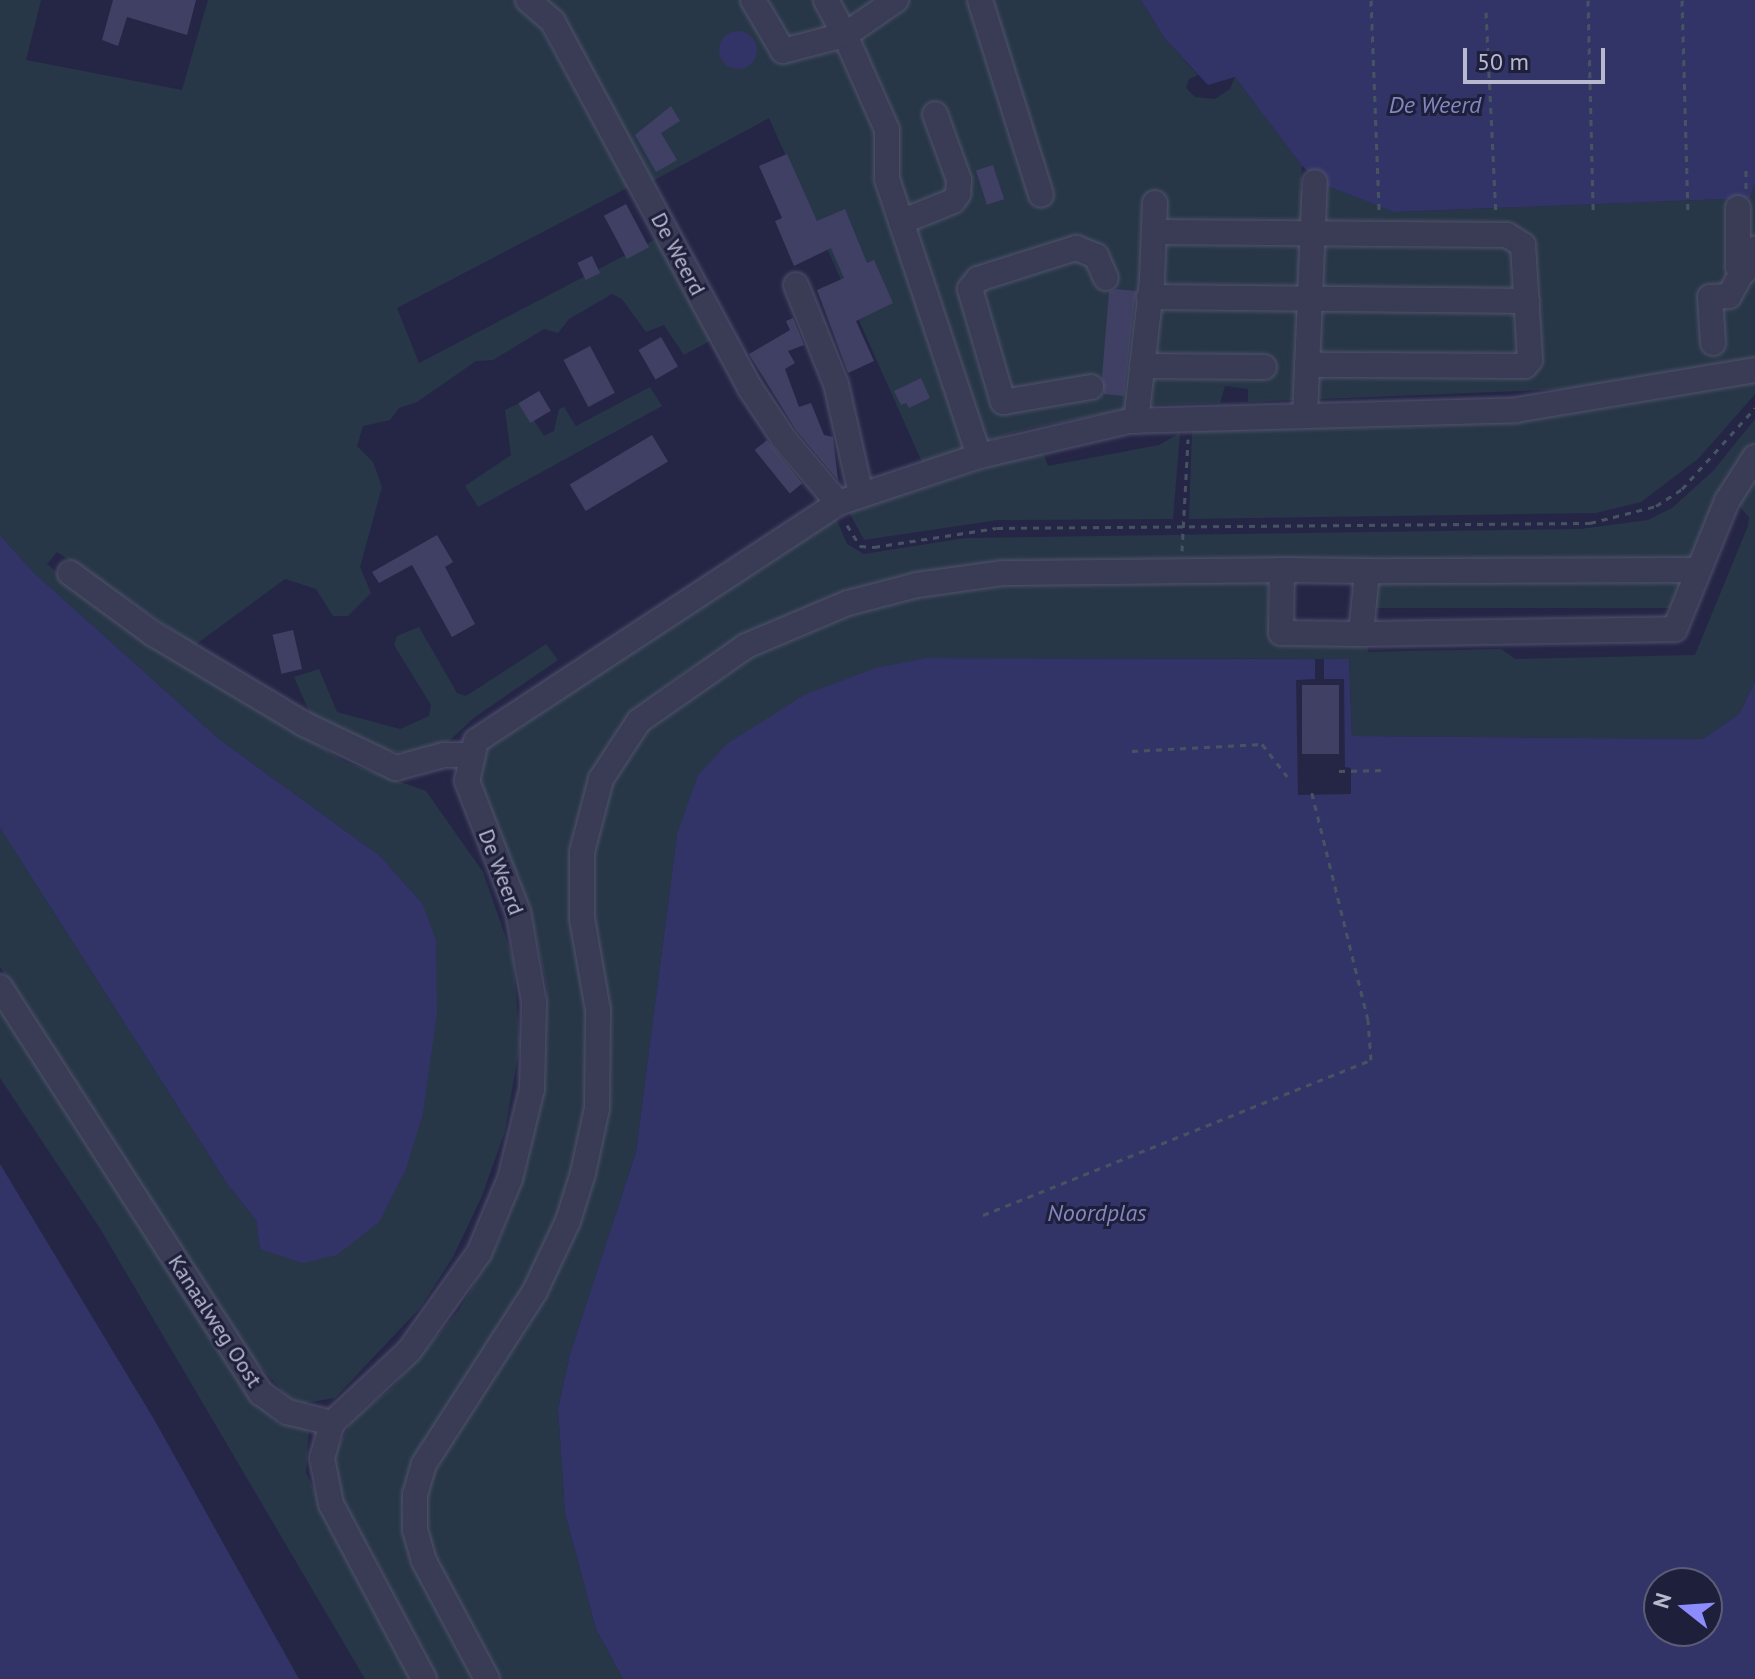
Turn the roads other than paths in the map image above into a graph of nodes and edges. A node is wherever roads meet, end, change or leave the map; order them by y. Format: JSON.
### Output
{"nodes":[{"id":1,"x":528,"y":0,"type":"edge"},
{"id":2,"x":753,"y":0,"type":"edge"},
{"id":3,"x":826,"y":0,"type":"edge"},
{"id":4,"x":896,"y":0,"type":"edge"},
{"id":5,"x":980,"y":0,"type":"edge"},
{"id":6,"x":845,"y":35,"type":"junction"},
{"id":7,"x":935,"y":114,"type":"dead end"},
{"id":8,"x":1315,"y":182,"type":"dead end"},
{"id":9,"x":1041,"y":195,"type":"dead end"},
{"id":10,"x":1155,"y":203,"type":"dead end"},
{"id":11,"x":1742,"y":205,"type":"road end"},
{"id":12,"x":901,"y":222,"type":"junction"},
{"id":13,"x":1154,"y":232,"type":"junction"},
{"id":14,"x":1313,"y":233,"type":"junction"},
{"id":15,"x":1750,"y":260,"type":"edge"},
{"id":16,"x":1106,"y":278,"type":"dead end"},
{"id":17,"x":796,"y":285,"type":"dead end"},
{"id":18,"x":1149,"y":297,"type":"junction"},
{"id":19,"x":1310,"y":300,"type":"junction"},
{"id":20,"x":1527,"y":301,"type":"junction"},
{"id":21,"x":1713,"y":343,"type":"dead end"},
{"id":22,"x":1307,"y":365,"type":"junction"},
{"id":23,"x":1142,"y":366,"type":"junction"},
{"id":24,"x":1264,"y":367,"type":"dead end"},
{"id":25,"x":1755,"y":370,"type":"edge"},
{"id":26,"x":1091,"y":387,"type":"dead end"},
{"id":27,"x":1305,"y":416,"type":"junction"},
{"id":28,"x":1136,"y":421,"type":"junction"},
{"id":29,"x":979,"y":456,"type":"junction"},
{"id":30,"x":1755,"y":457,"type":"edge"},
{"id":31,"x":850,"y":499,"type":"junction"},
{"id":32,"x":1282,"y":570,"type":"junction"},
{"id":33,"x":1696,"y":570,"type":"junction"},
{"id":34,"x":1367,"y":571,"type":"junction"},
{"id":35,"x":70,"y":573,"type":"dead end"},
{"id":36,"x":1361,"y":634,"type":"junction"},
{"id":37,"x":469,"y":755,"type":"junction"},
{"id":38,"x":0,"y":987,"type":"edge"},
{"id":39,"x":332,"y":1423,"type":"junction"},
{"id":40,"x":424,"y":1679,"type":"edge"},
{"id":41,"x":487,"y":1679,"type":"edge"}],
"edges":[{"from":1,"to":31,"type":"street","name":"De Weerd"},
{"from":2,"to":6,"type":"street"},
{"from":3,"to":6,"type":"street"},
{"from":4,"to":6,"type":"street"},
{"from":5,"to":9,"type":"street"},
{"from":6,"to":12,"type":"street"},
{"from":7,"to":12,"type":"street"},
{"from":8,"to":14,"type":"street"},
{"from":10,"to":13,"type":"street"},
{"from":11,"to":15,"type":"street"},
{"from":12,"to":29,"type":"street"},
{"from":13,"to":14,"type":"street"},
{"from":13,"to":18,"type":"street"},
{"from":14,"to":19,"type":"street"},
{"from":14,"to":20,"type":"street"},
{"from":15,"to":21,"type":"street"},
{"from":16,"to":26,"type":"street"},
{"from":17,"to":31,"type":"street"},
{"from":18,"to":19,"type":"street"},
{"from":18,"to":23,"type":"street"},
{"from":19,"to":20,"type":"street"},
{"from":19,"to":22,"type":"street"},
{"from":20,"to":22,"type":"street"},
{"from":22,"to":27,"type":"street"},
{"from":23,"to":24,"type":"street"},
{"from":23,"to":28,"type":"street"},
{"from":25,"to":27,"type":"street"},
{"from":27,"to":28,"type":"street"},
{"from":28,"to":29,"type":"street"},
{"from":29,"to":31,"type":"street"},
{"from":30,"to":33,"type":"street"},
{"from":31,"to":37,"type":"street"},
{"from":32,"to":34,"type":"street"},
{"from":32,"to":36,"type":"street"},
{"from":32,"to":41,"type":"street"},
{"from":33,"to":34,"type":"street"},
{"from":33,"to":36,"type":"street"},
{"from":34,"to":36,"type":"street"},
{"from":35,"to":37,"type":"street"},
{"from":37,"to":39,"type":"street","name":"De Weerd"},
{"from":38,"to":39,"type":"street","name":"Kanaalweg Oost"},
{"from":39,"to":40,"type":"street"}]}
